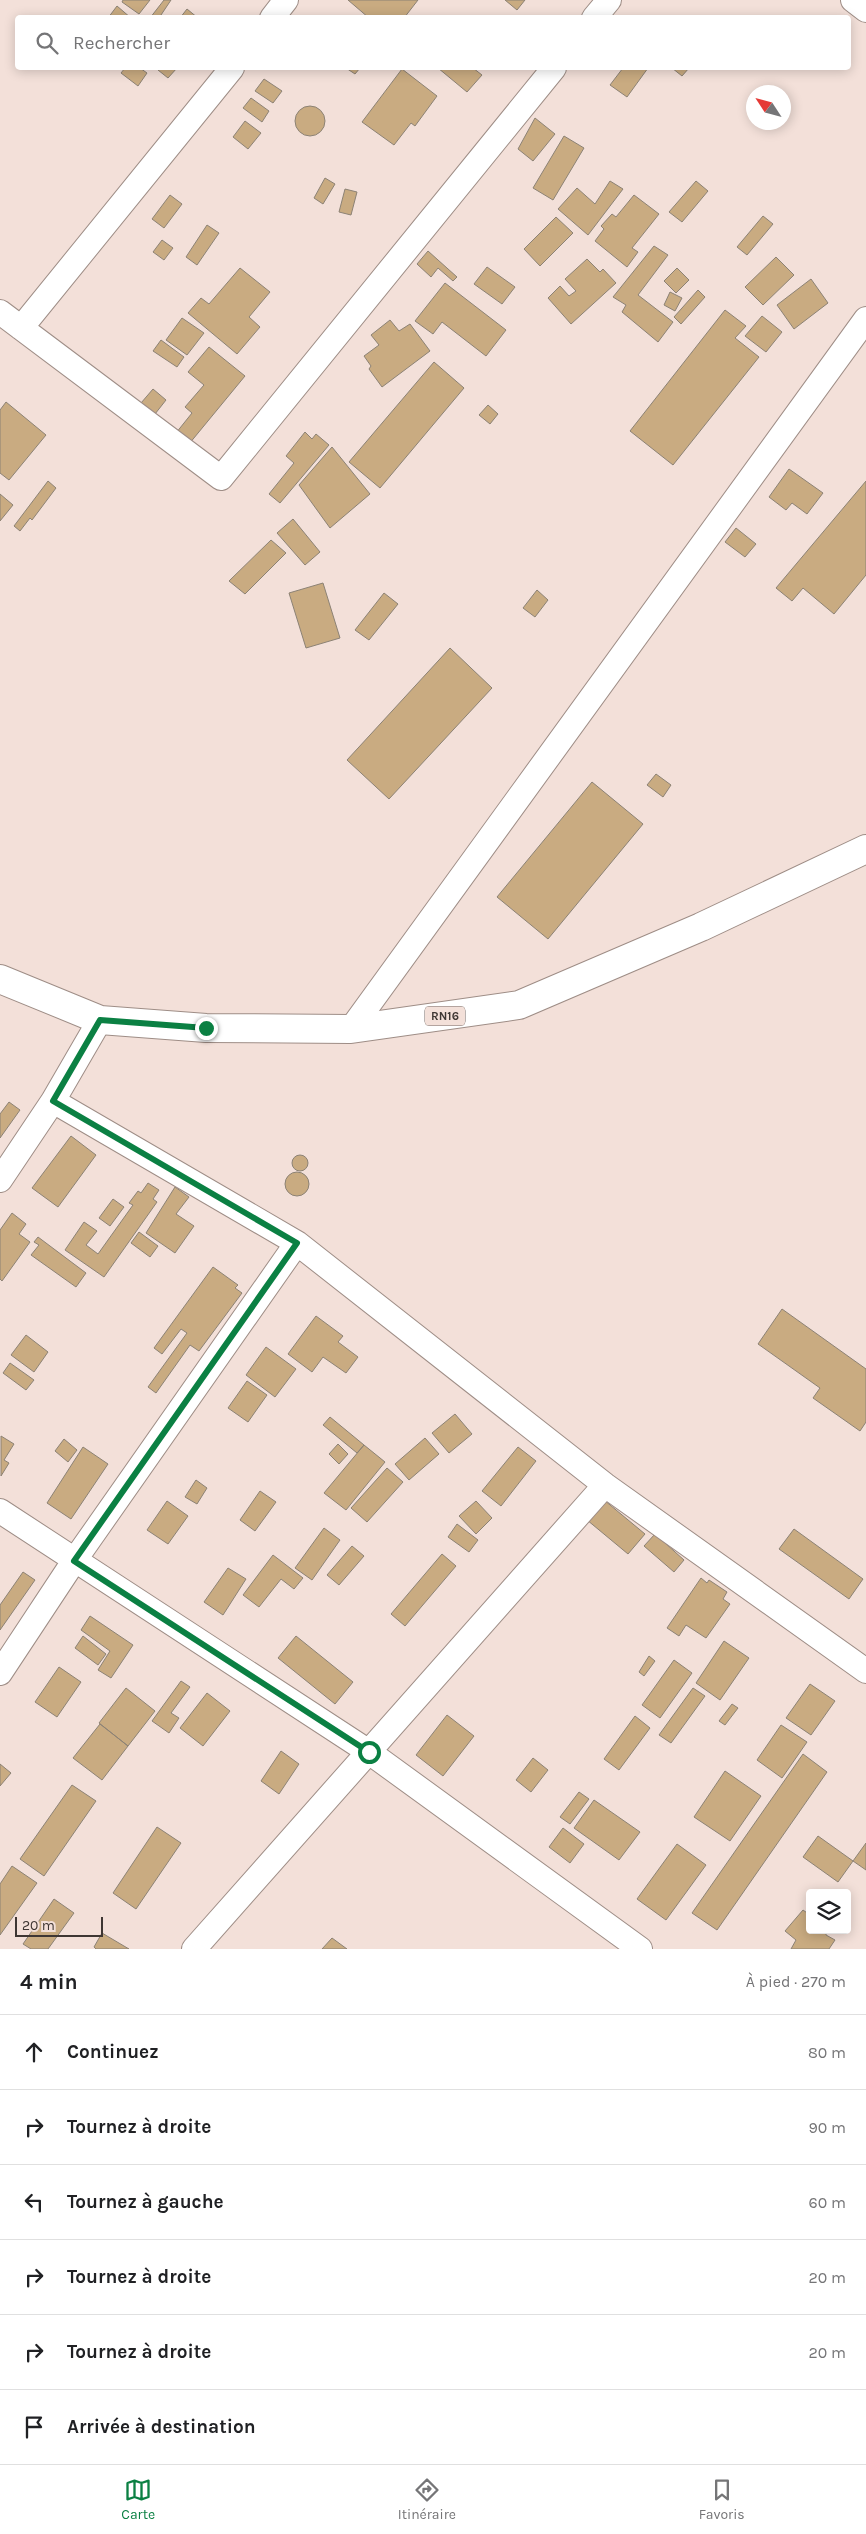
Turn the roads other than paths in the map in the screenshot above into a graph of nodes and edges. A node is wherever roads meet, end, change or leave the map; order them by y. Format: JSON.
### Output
{"nodes":[{"id":1,"x":286,"y":0,"type":"edge"},
{"id":2,"x":609,"y":0,"type":"edge"},
{"id":3,"x":853,"y":0,"type":"edge"},
{"id":4,"x":866,"y":10,"type":"edge"},
{"id":5,"x":274,"y":15,"type":"edge"},
{"id":6,"x":596,"y":15,"type":"edge"},
{"id":7,"x":230,"y":70,"type":"edge"},
{"id":8,"x":552,"y":70,"type":"edge"},
{"id":9,"x":0,"y":312,"type":"edge"},
{"id":10,"x":866,"y":319,"type":"edge"},
{"id":11,"x":21,"y":328,"type":"junction"},
{"id":12,"x":866,"y":849,"type":"edge"},
{"id":13,"x":0,"y":979,"type":"edge"},
{"id":14,"x":100,"y":1020,"type":"junction"},
{"id":15,"x":351,"y":1029,"type":"junction"},
{"id":16,"x":53,"y":1101,"type":"junction"},
{"id":17,"x":0,"y":1180,"type":"edge"},
{"id":18,"x":297,"y":1243,"type":"junction"},
{"id":19,"x":605,"y":1485,"type":"junction"},
{"id":20,"x":0,"y":1511,"type":"edge"},
{"id":21,"x":74,"y":1561,"type":"junction"},
{"id":22,"x":866,"y":1671,"type":"edge"},
{"id":23,"x":0,"y":1673,"type":"edge"},
{"id":24,"x":369,"y":1752,"type":"junction"},
{"id":25,"x":194,"y":1949,"type":"edge"},
{"id":26,"x":640,"y":1949,"type":"edge"}],
"edges":[{"from":1,"to":5,"type":"street"},
{"from":2,"to":6,"type":"street"},
{"from":3,"to":4,"type":"street"},
{"from":7,"to":11,"type":"street"},
{"from":8,"to":11,"type":"street"},
{"from":9,"to":11,"type":"street"},
{"from":10,"to":15,"type":"street"},
{"from":12,"to":15,"type":"main road","number":"RN16"},
{"from":13,"to":14,"type":"main road","number":"RN16"},
{"from":14,"to":15,"type":"main road","number":"RN16"},
{"from":14,"to":16,"type":"street"},
{"from":16,"to":17,"type":"street"},
{"from":16,"to":18,"type":"street"},
{"from":18,"to":19,"type":"street"},
{"from":18,"to":21,"type":"street"},
{"from":19,"to":22,"type":"street"},
{"from":19,"to":24,"type":"street"},
{"from":20,"to":21,"type":"street"},
{"from":21,"to":23,"type":"street"},
{"from":21,"to":24,"type":"street"},
{"from":24,"to":25,"type":"street"},
{"from":24,"to":26,"type":"street"}]}
